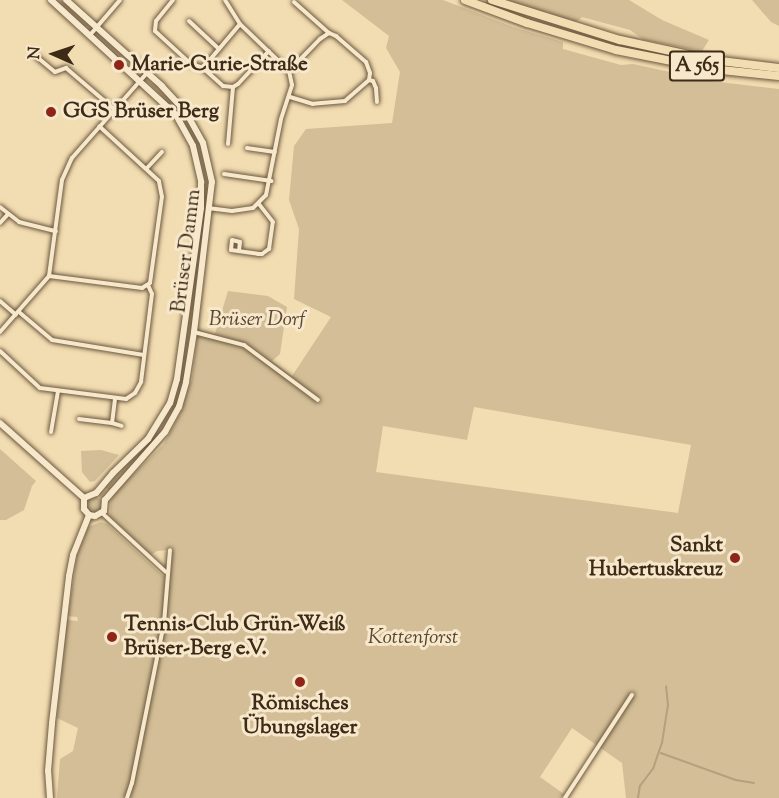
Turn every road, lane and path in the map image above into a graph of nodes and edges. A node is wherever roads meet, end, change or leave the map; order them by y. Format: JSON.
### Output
{"nodes":[{"id":1,"x":51,"y":0,"type":"edge"},
{"id":2,"x":66,"y":0,"type":"edge"},
{"id":3,"x":120,"y":0,"type":"edge"},
{"id":4,"x":173,"y":0,"type":"edge"},
{"id":5,"x":225,"y":0,"type":"edge"},
{"id":6,"x":465,"y":0,"type":"edge"},
{"id":7,"x":492,"y":0,"type":"edge"},
{"id":8,"x":294,"y":2,"type":"dead end"},
{"id":9,"x":189,"y":21,"type":"dead end"},
{"id":10,"x":240,"y":24,"type":"junction"},
{"id":11,"x":96,"y":27,"type":"junction"},
{"id":12,"x":328,"y":33,"type":"junction"},
{"id":13,"x":90,"y":35,"type":"junction"},
{"id":14,"x":219,"y":49,"type":"junction"},
{"id":15,"x":269,"y":51,"type":"junction"},
{"id":16,"x":37,"y":57,"type":"dead end"},
{"id":17,"x":203,"y":68,"type":"junction"},
{"id":18,"x":779,"y":68,"type":"edge"},
{"id":19,"x":289,"y":71,"type":"junction"},
{"id":20,"x":147,"y":73,"type":"junction"},
{"id":21,"x":779,"y":76,"type":"edge"},
{"id":22,"x":369,"y":80,"type":"junction"},
{"id":23,"x":140,"y":81,"type":"junction"},
{"id":24,"x":233,"y":87,"type":"junction"},
{"id":25,"x":290,"y":97,"type":"junction"},
{"id":26,"x":377,"y":102,"type":"dead end"},
{"id":27,"x":115,"y":110,"type":"junction"},
{"id":28,"x":99,"y":126,"type":"junction"},
{"id":29,"x":228,"y":144,"type":"dead end"},
{"id":30,"x":247,"y":148,"type":"dead end"},
{"id":31,"x":162,"y":152,"type":"dead end"},
{"id":32,"x":275,"y":152,"type":"junction"},
{"id":33,"x":147,"y":168,"type":"junction"},
{"id":34,"x":224,"y":174,"type":"dead end"},
{"id":35,"x":271,"y":181,"type":"junction"},
{"id":36,"x":259,"y":204,"type":"junction"},
{"id":37,"x":0,"y":207,"type":"edge"},
{"id":38,"x":201,"y":208,"type":"junction"},
{"id":39,"x":210,"y":208,"type":"junction"},
{"id":40,"x":8,"y":214,"type":"junction"},
{"id":41,"x":0,"y":223,"type":"edge"},
{"id":42,"x":56,"y":231,"type":"junction"},
{"id":43,"x":239,"y":251,"type":"dead end"},
{"id":44,"x":49,"y":276,"type":"junction"},
{"id":45,"x":148,"y":285,"type":"junction"},
{"id":46,"x":0,"y":301,"type":"edge"},
{"id":47,"x":18,"y":313,"type":"junction"},
{"id":48,"x":0,"y":332,"type":"edge"},
{"id":49,"x":194,"y":332,"type":"junction"},
{"id":50,"x":0,"y":351,"type":"edge"},
{"id":51,"x":144,"y":355,"type":"junction"},
{"id":52,"x":57,"y":391,"type":"junction"},
{"id":53,"x":115,"y":399,"type":"junction"},
{"id":54,"x":318,"y":400,"type":"dead end"},
{"id":55,"x":79,"y":419,"type":"dead end"},
{"id":56,"x":0,"y":423,"type":"edge"},
{"id":57,"x":112,"y":423,"type":"junction"},
{"id":58,"x":122,"y":426,"type":"dead end"},
{"id":59,"x":51,"y":432,"type":"dead end"},
{"id":60,"x":96,"y":493,"type":"junction"},
{"id":61,"x":84,"y":498,"type":"junction"},
{"id":62,"x":105,"y":500,"type":"junction"},
{"id":63,"x":102,"y":513,"type":"junction"},
{"id":64,"x":89,"y":515,"type":"junction"},
{"id":65,"x":170,"y":550,"type":"dead end"},
{"id":66,"x":166,"y":572,"type":"junction"},
{"id":67,"x":632,"y":695,"type":"dead end"},
{"id":68,"x":50,"y":798,"type":"edge"},
{"id":69,"x":127,"y":798,"type":"edge"},
{"id":70,"x":565,"y":798,"type":"edge"}],
"edges":[{"from":1,"to":13,"type":"street","name":"Brüser Damm"},
{"from":2,"to":11,"type":"street","name":"Brüser Damm"},
{"from":3,"to":11,"type":"street"},
{"from":4,"to":17,"type":"street"},
{"from":5,"to":10,"type":"street"},
{"from":6,"to":21,"type":"highway","number":"A 565"},
{"from":7,"to":18,"type":"highway","number":"A 565"},
{"from":8,"to":12,"type":"street"},
{"from":9,"to":14,"type":"street"},
{"from":10,"to":14,"type":"street"},
{"from":10,"to":15,"type":"street"},
{"from":11,"to":13,"type":"street"},
{"from":11,"to":20,"type":"street","name":"Brüser Damm"},
{"from":12,"to":19,"type":"street"},
{"from":12,"to":22,"type":"street"},
{"from":13,"to":23,"type":"street","name":"Brüser Damm"},
{"from":14,"to":17,"type":"street"},
{"from":15,"to":19,"type":"street"},
{"from":15,"to":24,"type":"street"},
{"from":16,"to":27,"type":"street"},
{"from":17,"to":24,"type":"street"},
{"from":19,"to":25,"type":"street"},
{"from":20,"to":23,"type":"street"},
{"from":20,"to":39,"type":"street","name":"Brüser Damm"},
{"from":22,"to":25,"type":"street"},
{"from":22,"to":26,"type":"street"},
{"from":23,"to":27,"type":"street"},
{"from":23,"to":38,"type":"street","name":"Brüser Damm"},
{"from":24,"to":29,"type":"street"},
{"from":25,"to":32,"type":"street"},
{"from":27,"to":28,"type":"street"},
{"from":28,"to":33,"type":"street"},
{"from":28,"to":42,"type":"street"},
{"from":30,"to":32,"type":"street"},
{"from":31,"to":33,"type":"street"},
{"from":32,"to":35,"type":"street"},
{"from":33,"to":45,"type":"street"},
{"from":34,"to":35,"type":"street"},
{"from":35,"to":36,"type":"street"},
{"from":36,"to":39,"type":"street"},
{"from":36,"to":43,"type":"street"},
{"from":37,"to":40,"type":"street"},
{"from":38,"to":39,"type":"street"},
{"from":38,"to":60,"type":"street","name":"Brüser Damm"},
{"from":39,"to":49,"type":"street","name":"Brüser Damm"},
{"from":40,"to":41,"type":"street"},
{"from":40,"to":42,"type":"street"},
{"from":42,"to":44,"type":"street"},
{"from":44,"to":45,"type":"street"},
{"from":44,"to":47,"type":"street"},
{"from":45,"to":51,"type":"street"},
{"from":46,"to":47,"type":"street"},
{"from":47,"to":48,"type":"street"},
{"from":47,"to":51,"type":"street"},
{"from":49,"to":54,"type":"street"},
{"from":49,"to":62,"type":"street","name":"Brüser Damm"},
{"from":50,"to":52,"type":"street"},
{"from":51,"to":53,"type":"street"},
{"from":52,"to":53,"type":"street"},
{"from":52,"to":59,"type":"street"},
{"from":53,"to":57,"type":"street"},
{"from":55,"to":57,"type":"street"},
{"from":56,"to":61,"type":"street"},
{"from":57,"to":58,"type":"street"},
{"from":60,"to":61,"type":"street","name":"Brüser Damm"},
{"from":60,"to":62,"type":"street"},
{"from":61,"to":64,"type":"street"},
{"from":62,"to":63,"type":"street","name":"Brüser Damm"},
{"from":63,"to":64,"type":"street"},
{"from":63,"to":66,"type":"street"},
{"from":64,"to":68,"type":"street"},
{"from":65,"to":66,"type":"street"},
{"from":66,"to":69,"type":"street"},
{"from":67,"to":70,"type":"street"}]}
